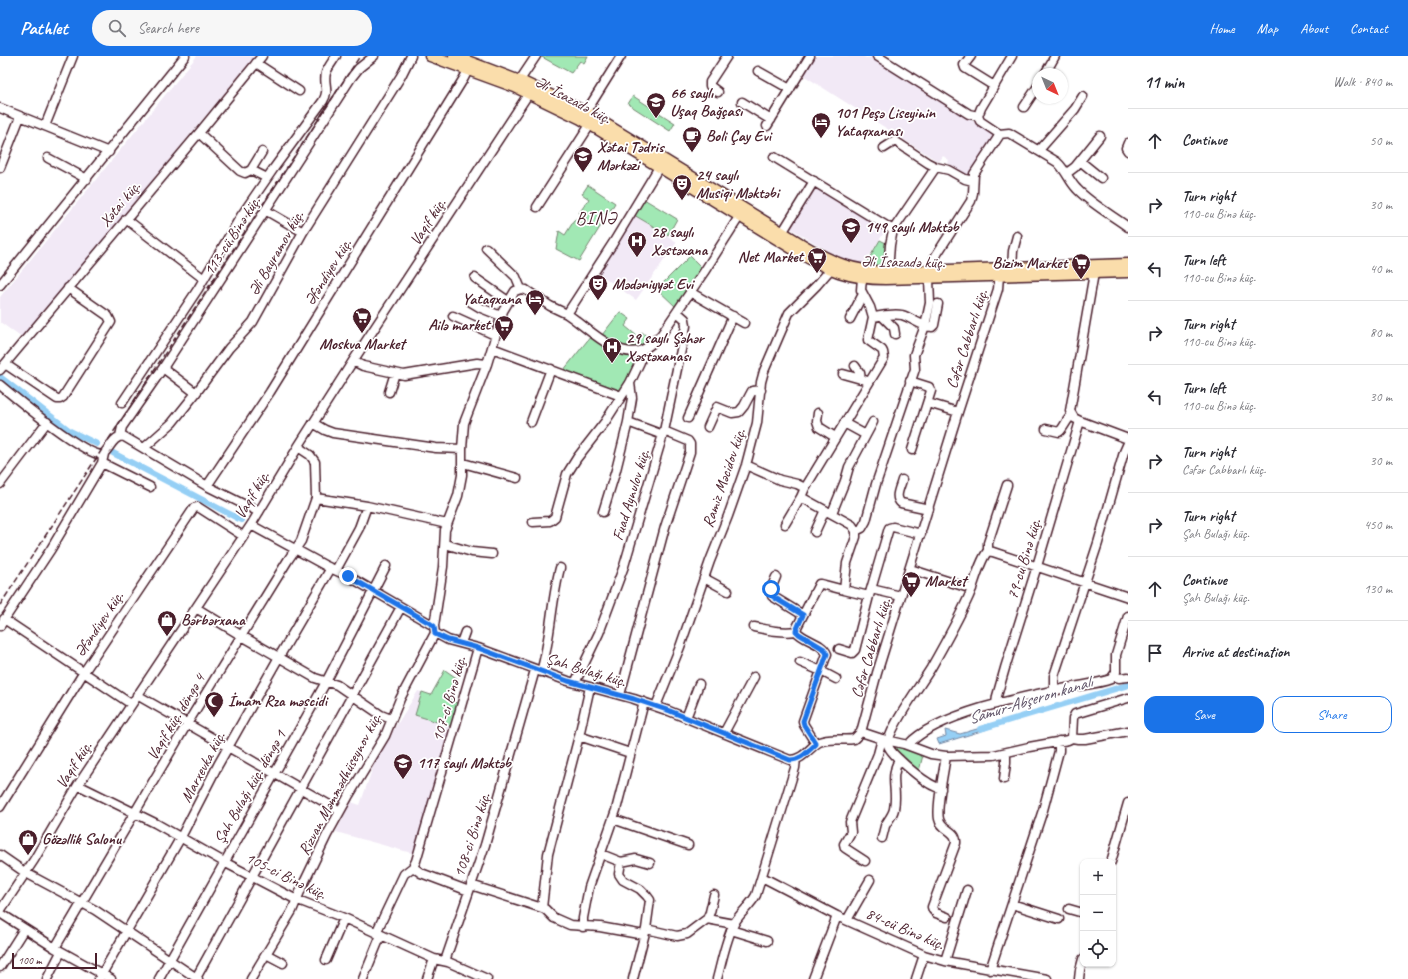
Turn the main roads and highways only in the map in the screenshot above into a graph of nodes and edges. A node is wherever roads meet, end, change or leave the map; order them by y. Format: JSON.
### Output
{"nodes":[{"id":1,"x":430,"y":56,"type":"edge"},
{"id":2,"x":454,"y":56,"type":"edge"},
{"id":3,"x":583,"y":116,"type":"junction"},
{"id":4,"x":659,"y":161,"type":"junction"},
{"id":5,"x":742,"y":213,"type":"junction"},
{"id":6,"x":1128,"y":264,"type":"edge"},
{"id":7,"x":999,"y":272,"type":"junction"},
{"id":8,"x":1128,"y":272,"type":"edge"},
{"id":9,"x":932,"y":275,"type":"junction"}],
"edges":[{"from":1,"to":3,"type":"main road","name":"Əli İsazadə küç."},
{"from":2,"to":3,"type":"main road","name":"Əli İsazadə küç."},
{"from":3,"to":4,"type":"main road","name":"Əli İsazadə küç."},
{"from":3,"to":4,"type":"main road","name":"Əli İsazadə küç."},
{"from":4,"to":5,"type":"main road","name":"Əli İsazadə küç."},
{"from":5,"to":9,"type":"main road","name":"Əli İsazadə küç."},
{"from":5,"to":9,"type":"main road","name":"Əli İsazadə küç."},
{"from":6,"to":7,"type":"main road","name":"Əli İsazadə küç."},
{"from":7,"to":8,"type":"main road","name":"Əli İsazadə küç."},
{"from":7,"to":9,"type":"main road","name":"Əli İsazadə küç."}]}
